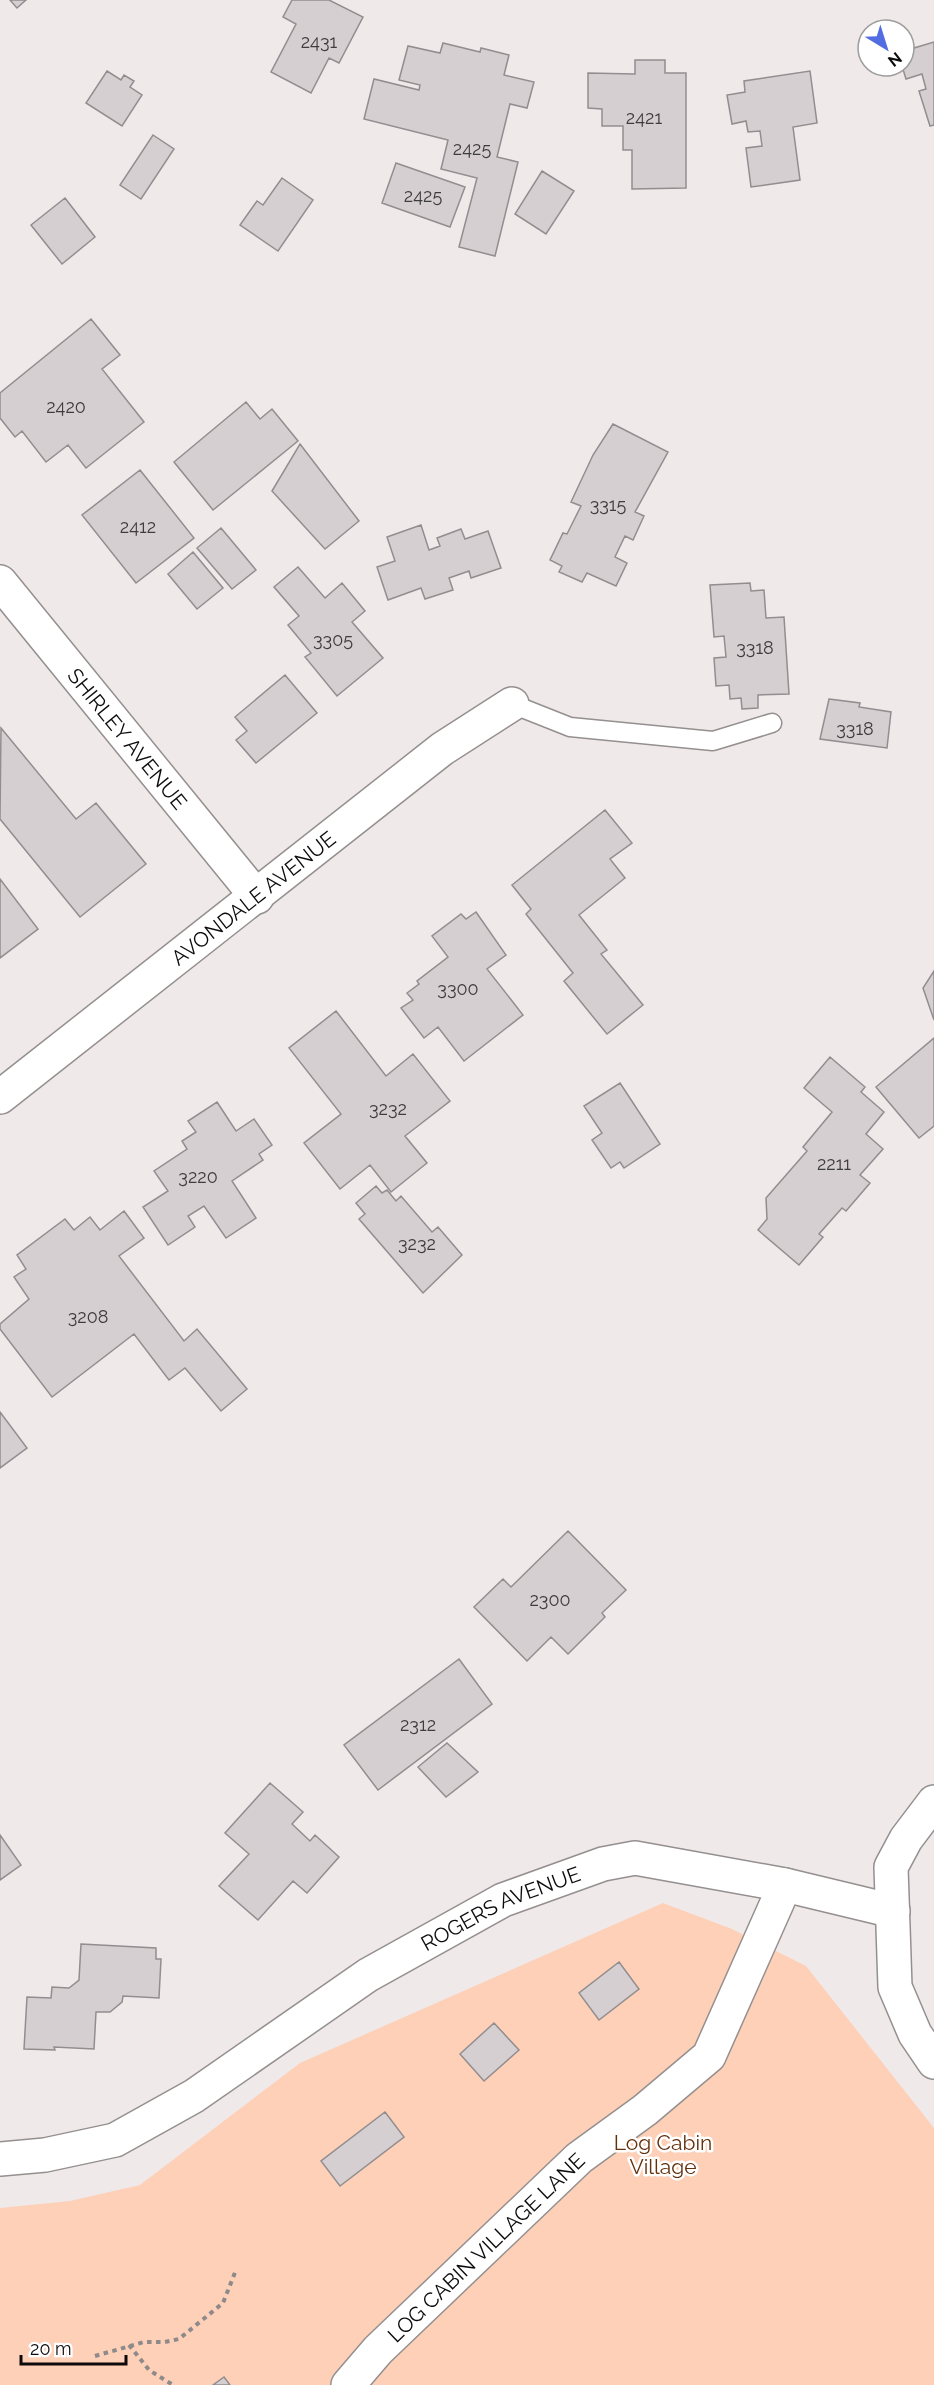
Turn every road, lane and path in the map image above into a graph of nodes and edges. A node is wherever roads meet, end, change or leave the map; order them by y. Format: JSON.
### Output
{"nodes":[{"id":1,"x":0,"y":582,"type":"edge"},
{"id":2,"x":512,"y":705,"type":"joint"},
{"id":3,"x":772,"y":723,"type":"dead end"},
{"id":4,"x":257,"y":897,"type":"junction"},
{"id":5,"x":0,"y":1096,"type":"edge"},
{"id":6,"x":934,"y":1802,"type":"edge"},
{"id":7,"x":785,"y":1885,"type":"junction"},
{"id":8,"x":893,"y":1911,"type":"junction"},
{"id":9,"x":934,"y":2062,"type":"edge"},
{"id":10,"x":0,"y":2159,"type":"edge"},
{"id":11,"x":236,"y":2270,"type":"dead end"},
{"id":12,"x":129,"y":2345,"type":"junction"},
{"id":13,"x":95,"y":2356,"type":"dead end"},
{"id":14,"x":173,"y":2385,"type":"edge"},
{"id":15,"x":348,"y":2385,"type":"edge"}],
"edges":[{"from":1,"to":4,"type":"street","name":"SHIRLEY AVENUE"},
{"from":2,"to":3,"type":"lane"},
{"from":2,"to":4,"type":"street","name":"AVONDALE AVENUE"},
{"from":4,"to":5,"type":"street","name":"AVONDALE AVENUE"},
{"from":6,"to":8,"type":"street"},
{"from":7,"to":8,"type":"street","name":"ROGERS AVENUE"},
{"from":7,"to":10,"type":"street","name":"ROGERS AVENUE"},
{"from":7,"to":15,"type":"street","name":"LOG CABIN VILLAGE LANE"},
{"from":8,"to":9,"type":"street"},
{"from":11,"to":12,"type":"path"},
{"from":12,"to":13,"type":"path"},
{"from":12,"to":14,"type":"path"}]}
